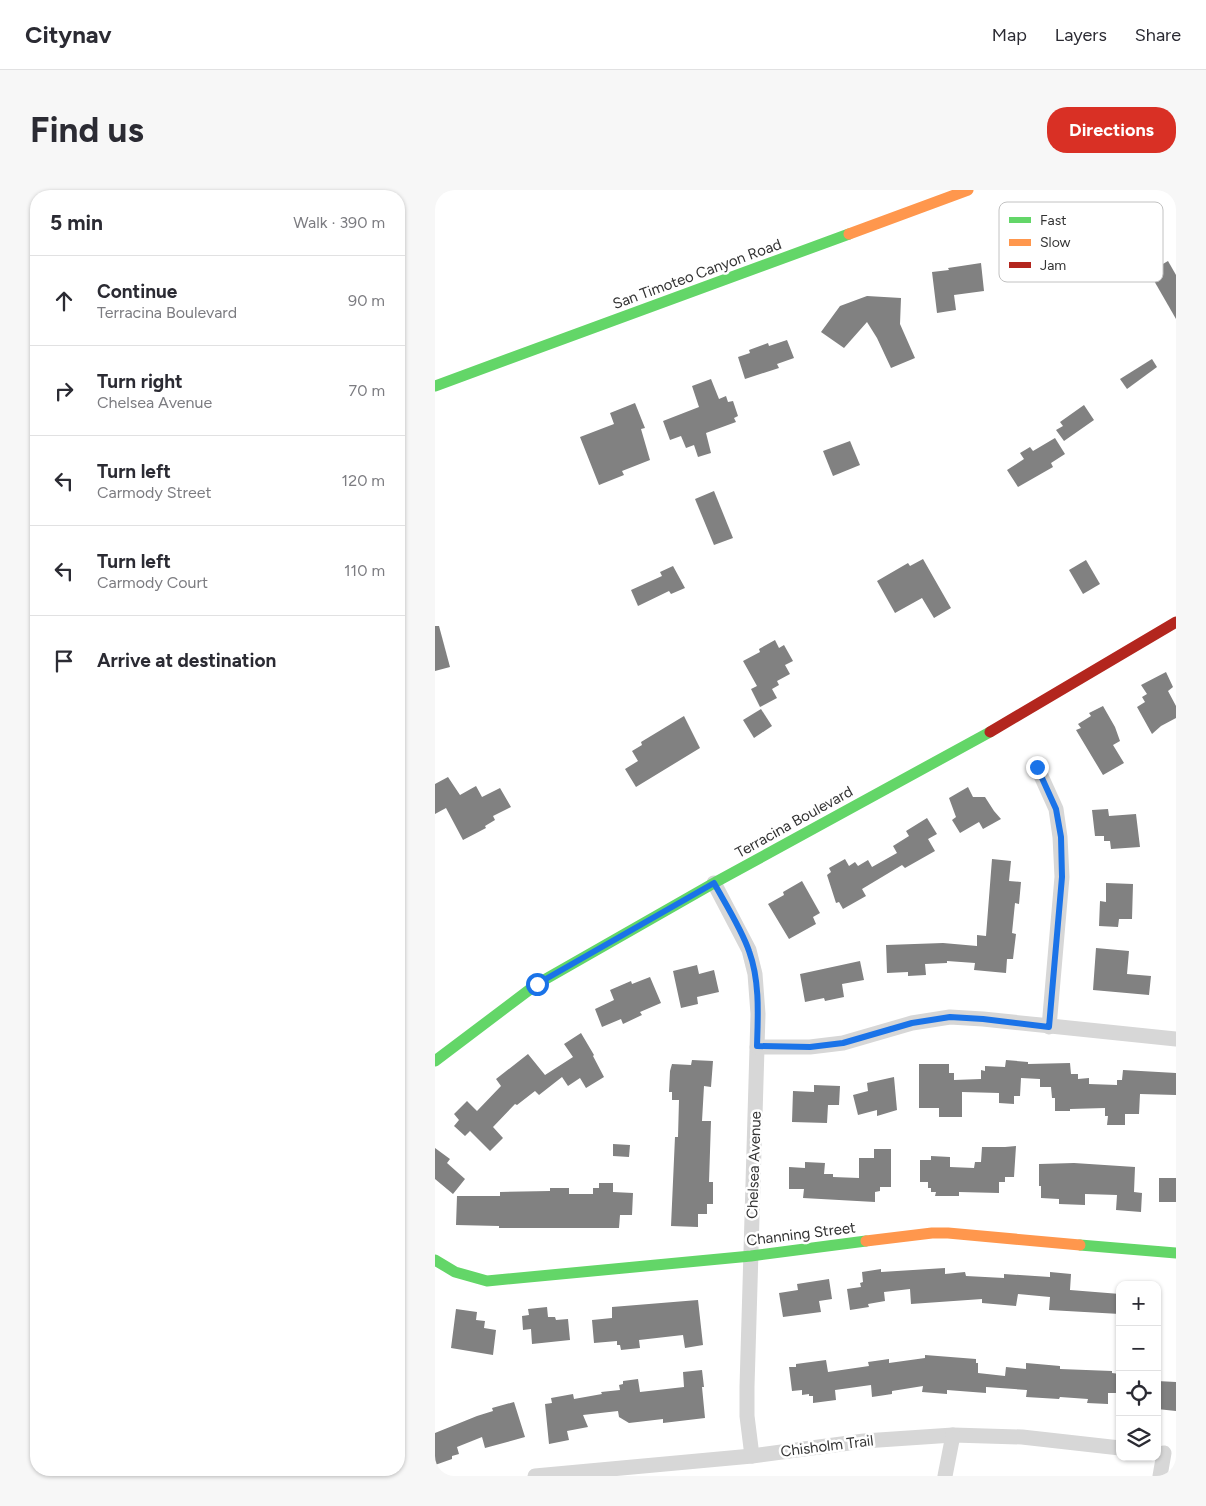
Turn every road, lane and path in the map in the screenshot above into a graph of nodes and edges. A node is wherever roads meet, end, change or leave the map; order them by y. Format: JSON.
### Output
{"nodes":[{"id":1,"x":968,"y":190,"type":"edge"},
{"id":2,"x":435,"y":386,"type":"edge"},
{"id":3,"x":1176,"y":622,"type":"edge"},
{"id":4,"x":1037,"y":767,"type":"dead end"},
{"id":5,"x":714,"y":883,"type":"junction"},
{"id":6,"x":1049,"y":1027,"type":"junction"},
{"id":7,"x":1176,"y":1039,"type":"edge"},
{"id":8,"x":757,"y":1046,"type":"junction"},
{"id":9,"x":435,"y":1061,"type":"edge"},
{"id":10,"x":1176,"y":1253,"type":"edge"},
{"id":11,"x":751,"y":1256,"type":"junction"},
{"id":12,"x":435,"y":1260,"type":"edge"},
{"id":13,"x":953,"y":1435,"type":"junction"},
{"id":14,"x":1116,"y":1448,"type":"edge"},
{"id":15,"x":1166,"y":1454,"type":"edge"},
{"id":16,"x":752,"y":1456,"type":"junction"},
{"id":17,"x":589,"y":1473,"type":"edge"},
{"id":18,"x":535,"y":1476,"type":"edge"},
{"id":19,"x":945,"y":1476,"type":"edge"},
{"id":20,"x":1160,"y":1476,"type":"edge"}],
"edges":[{"from":1,"to":2,"type":"main road","name":"San Timoteo Canyon Road"},
{"from":3,"to":5,"type":"main road","name":"Terracina Boulevard"},
{"from":4,"to":6,"type":"street"},
{"from":5,"to":8,"type":"street","name":"Chelsea Avenue"},
{"from":5,"to":9,"type":"main road","name":"Terracina Boulevard"},
{"from":6,"to":7,"type":"street"},
{"from":6,"to":8,"type":"street"},
{"from":8,"to":11,"type":"street","name":"Chelsea Avenue"},
{"from":10,"to":11,"type":"main road","name":"Channing Street"},
{"from":11,"to":12,"type":"main road","name":"Channing Street"},
{"from":11,"to":16,"type":"street","name":"Chelsea Avenue"},
{"from":13,"to":14,"type":"street","name":"Chisholm Trail"},
{"from":13,"to":16,"type":"street","name":"Chisholm Trail"},
{"from":13,"to":19,"type":"street"},
{"from":15,"to":20,"type":"street"},
{"from":16,"to":17,"type":"street","name":"Chisholm Trail"},
{"from":17,"to":18,"type":"street","name":"Chisholm Trail"}]}
